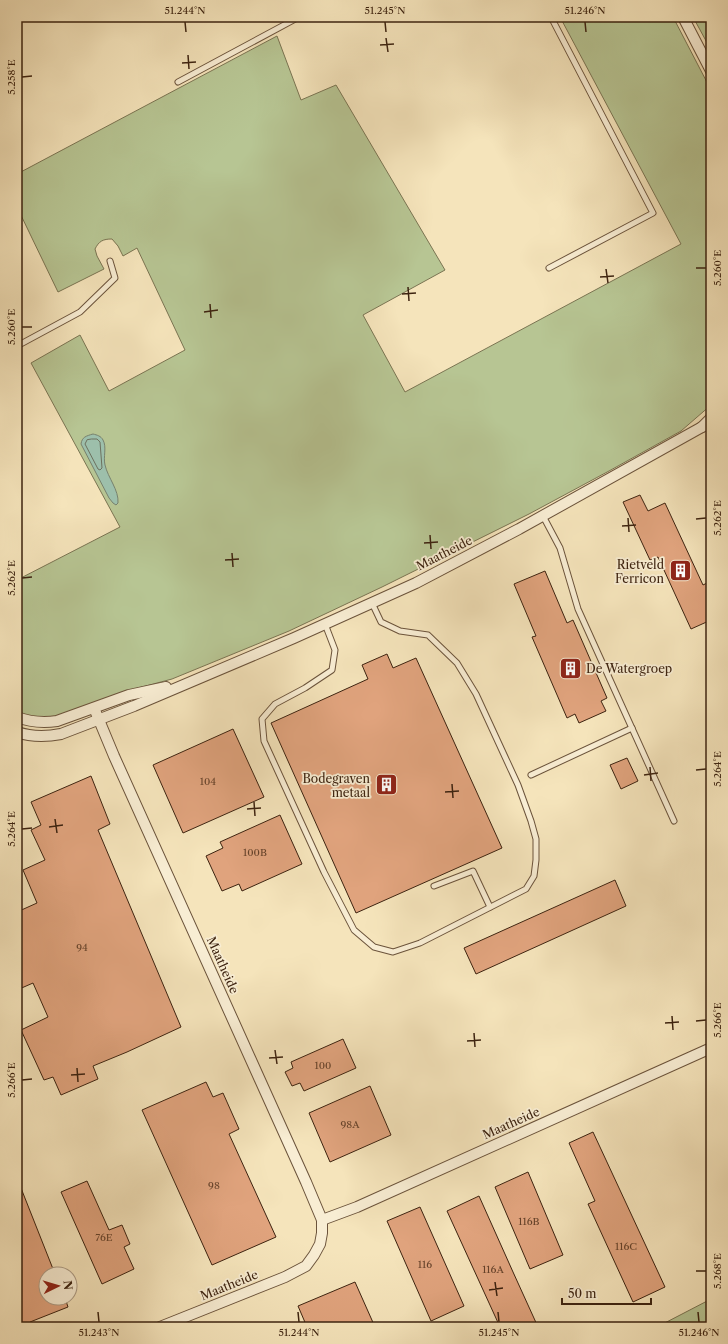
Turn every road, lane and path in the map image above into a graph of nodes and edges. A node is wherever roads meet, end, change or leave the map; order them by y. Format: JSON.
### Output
{"nodes":[{"id":1,"x":299,"y":17,"type":"edge"},
{"id":2,"x":551,"y":17,"type":"edge"},
{"id":3,"x":683,"y":17,"type":"edge"},
{"id":4,"x":711,"y":70,"type":"edge"},
{"id":5,"x":178,"y":82,"type":"dead end"},
{"id":6,"x":110,"y":261,"type":"dead end"},
{"id":7,"x":549,"y":268,"type":"dead end"},
{"id":8,"x":17,"y":346,"type":"edge"},
{"id":9,"x":711,"y":418,"type":"edge"},
{"id":10,"x":706,"y":425,"type":"edge"},
{"id":11,"x":544,"y":516,"type":"junction"},
{"id":12,"x":372,"y":603,"type":"junction"},
{"id":13,"x":326,"y":624,"type":"junction"},
{"id":14,"x":188,"y":683,"type":"junction"},
{"id":15,"x":94,"y":708,"type":"junction"},
{"id":16,"x":17,"y":717,"type":"edge"},
{"id":17,"x":99,"y":720,"type":"junction"},
{"id":18,"x":632,"y":728,"type":"junction"},
{"id":19,"x":17,"y":732,"type":"edge"},
{"id":20,"x":531,"y":775,"type":"dead end"},
{"id":21,"x":674,"y":821,"type":"dead end"},
{"id":22,"x":434,"y":886,"type":"dead end"},
{"id":23,"x":490,"y":907,"type":"junction"},
{"id":24,"x":711,"y":1048,"type":"edge"},
{"id":25,"x":322,"y":1220,"type":"junction"},
{"id":26,"x":160,"y":1327,"type":"edge"}],
"edges":[{"from":1,"to":5,"type":"lane"},
{"from":2,"to":7,"type":"lane"},
{"from":3,"to":4,"type":"street"},
{"from":6,"to":8,"type":"lane"},
{"from":9,"to":10,"type":"street","name":"Maatheide"},
{"from":10,"to":11,"type":"street","name":"Maatheide"},
{"from":11,"to":12,"type":"street","name":"Maatheide"},
{"from":11,"to":18,"type":"lane"},
{"from":12,"to":13,"type":"street","name":"Maatheide"},
{"from":12,"to":23,"type":"lane"},
{"from":13,"to":14,"type":"street","name":"Maatheide"},
{"from":13,"to":23,"type":"lane"},
{"from":14,"to":15,"type":"street","name":"Maatheide"},
{"from":14,"to":17,"type":"street","name":"Maatheide"},
{"from":15,"to":16,"type":"street","name":"Maatheide"},
{"from":15,"to":17,"type":"street","name":"Maatheide"},
{"from":17,"to":19,"type":"street","name":"Maatheide"},
{"from":17,"to":25,"type":"street","name":"Maatheide"},
{"from":18,"to":20,"type":"lane"},
{"from":18,"to":21,"type":"lane"},
{"from":22,"to":23,"type":"lane"},
{"from":24,"to":25,"type":"street","name":"Maatheide"},
{"from":25,"to":26,"type":"street","name":"Maatheide"}]}
